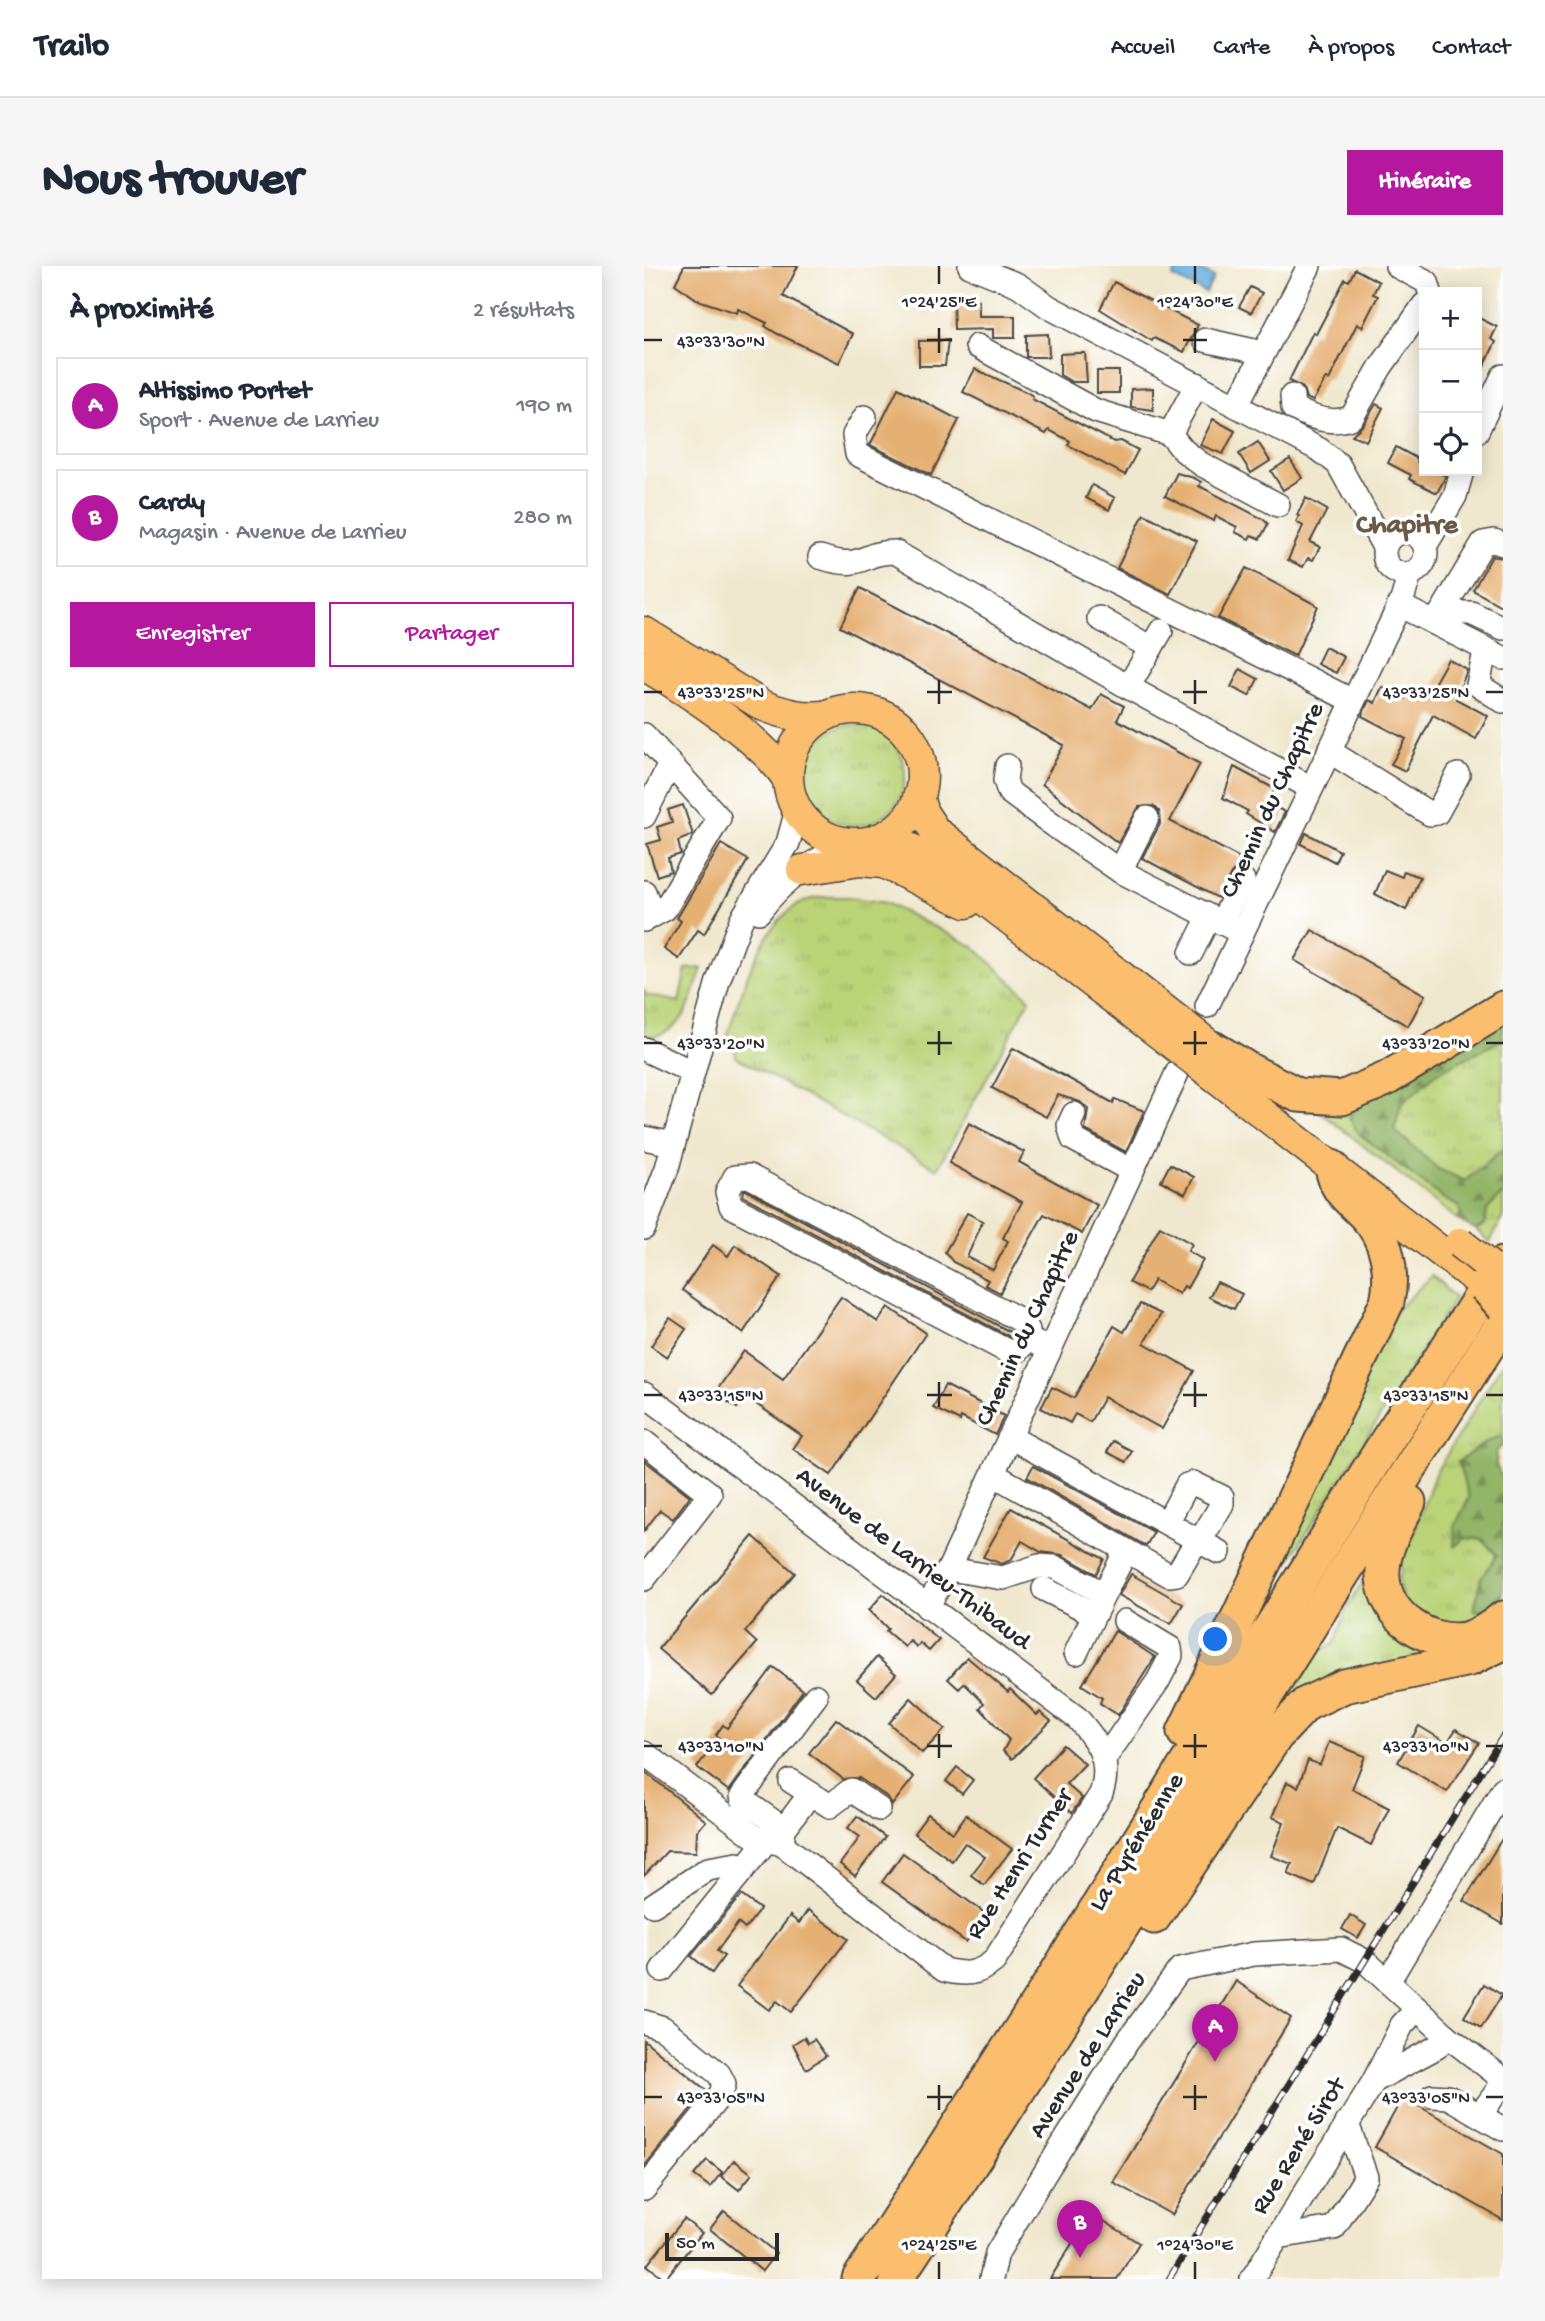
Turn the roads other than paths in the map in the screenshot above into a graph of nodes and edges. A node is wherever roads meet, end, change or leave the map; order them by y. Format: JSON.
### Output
{"nodes":[{"id":1,"x":970,"y":266,"type":"edge"},
{"id":2,"x":1003,"y":266,"type":"edge"},
{"id":3,"x":1309,"y":266,"type":"edge"},
{"id":4,"x":1397,"y":266,"type":"edge"},
{"id":5,"x":1018,"y":285,"type":"junction"},
{"id":6,"x":1428,"y":287,"type":"edge"},
{"id":7,"x":1419,"y":311,"type":"edge"},
{"id":8,"x":1205,"y":340,"type":"dead end"},
{"id":9,"x":976,"y":346,"type":"dead end"},
{"id":10,"x":1259,"y":362,"type":"junction"},
{"id":11,"x":1503,"y":376,"type":"edge"},
{"id":12,"x":1197,"y":384,"type":"junction"},
{"id":13,"x":1292,"y":396,"type":"dead end"},
{"id":14,"x":1237,"y":404,"type":"junction"},
{"id":15,"x":864,"y":417,"type":"dead end"},
{"id":16,"x":1482,"y":420,"type":"edge"},
{"id":17,"x":1174,"y":428,"type":"junction"},
{"id":18,"x":1461,"y":476,"type":"edge"},
{"id":19,"x":1278,"y":506,"type":"dead end"},
{"id":20,"x":1405,"y":540,"type":"junction"},
{"id":21,"x":1503,"y":544,"type":"edge"},
{"id":22,"x":820,"y":557,"type":"dead end"},
{"id":23,"x":1401,"y":572,"type":"junction"},
{"id":24,"x":1395,"y":612,"type":"junction"},
{"id":25,"x":1100,"y":618,"type":"dead end"},
{"id":26,"x":1438,"y":618,"type":"junction"},
{"id":27,"x":1503,"y":628,"type":"edge"},
{"id":28,"x":644,"y":632,"type":"edge"},
{"id":29,"x":1494,"y":655,"type":"edge"},
{"id":30,"x":644,"y":665,"type":"edge"},
{"id":31,"x":1128,"y":687,"type":"junction"},
{"id":32,"x":1353,"y":701,"type":"junction"},
{"id":33,"x":1503,"y":701,"type":"edge"},
{"id":34,"x":825,"y":716,"type":"junction"},
{"id":35,"x":644,"y":735,"type":"edge"},
{"id":36,"x":1329,"y":751,"type":"junction"},
{"id":37,"x":670,"y":764,"type":"junction"},
{"id":38,"x":1007,"y":766,"type":"dead end"},
{"id":39,"x":1458,"y":775,"type":"dead end"},
{"id":40,"x":787,"y":778,"type":"junction"},
{"id":41,"x":1311,"y":788,"type":"junction"},
{"id":42,"x":918,"y":797,"type":"junction"},
{"id":43,"x":797,"y":810,"type":"junction"},
{"id":44,"x":644,"y":816,"type":"edge"},
{"id":45,"x":1147,"y":818,"type":"dead end"},
{"id":46,"x":867,"y":841,"type":"junction"},
{"id":47,"x":802,"y":870,"type":"junction"},
{"id":48,"x":1120,"y":871,"type":"junction"},
{"id":49,"x":1243,"y":880,"type":"dead end"},
{"id":50,"x":644,"y":892,"type":"edge"},
{"id":51,"x":648,"y":917,"type":"edge"},
{"id":52,"x":1215,"y":920,"type":"junction"},
{"id":53,"x":1242,"y":933,"type":"junction"},
{"id":54,"x":1040,"y":942,"type":"junction"},
{"id":55,"x":731,"y":948,"type":"junction"},
{"id":56,"x":1191,"y":953,"type":"dead end"},
{"id":57,"x":1208,"y":1006,"type":"dead end"},
{"id":58,"x":1503,"y":1008,"type":"edge"},
{"id":59,"x":1171,"y":1029,"type":"junction"},
{"id":60,"x":644,"y":1049,"type":"edge"},
{"id":61,"x":1198,"y":1062,"type":"junction"},
{"id":62,"x":692,"y":1072,"type":"junction"},
{"id":63,"x":1074,"y":1114,"type":"dead end"},
{"id":64,"x":644,"y":1138,"type":"edge"},
{"id":65,"x":673,"y":1144,"type":"junction"},
{"id":66,"x":1332,"y":1167,"type":"junction"},
{"id":67,"x":1132,"y":1171,"type":"junction"},
{"id":68,"x":644,"y":1228,"type":"edge"},
{"id":69,"x":1455,"y":1252,"type":"junction"},
{"id":70,"x":1499,"y":1285,"type":"edge"},
{"id":71,"x":1503,"y":1323,"type":"edge"},
{"id":72,"x":1028,"y":1339,"type":"junction"},
{"id":73,"x":1050,"y":1350,"type":"junction"},
{"id":74,"x":644,"y":1394,"type":"edge"},
{"id":75,"x":679,"y":1420,"type":"junction"},
{"id":76,"x":1010,"y":1437,"type":"junction"},
{"id":77,"x":651,"y":1447,"type":"edge"},
{"id":78,"x":1417,"y":1455,"type":"junction"},
{"id":79,"x":993,"y":1474,"type":"junction"},
{"id":80,"x":1167,"y":1523,"type":"junction"},
{"id":81,"x":1203,"y":1548,"type":"junction"},
{"id":82,"x":1126,"y":1551,"type":"junction"},
{"id":83,"x":949,"y":1569,"type":"junction"},
{"id":84,"x":644,"y":1579,"type":"edge"},
{"id":85,"x":1044,"y":1588,"type":"dead end"},
{"id":86,"x":1099,"y":1604,"type":"junction"},
{"id":87,"x":927,"y":1607,"type":"junction"},
{"id":88,"x":1503,"y":1618,"type":"edge"},
{"id":89,"x":1125,"y":1621,"type":"dead end"},
{"id":90,"x":1503,"y":1643,"type":"edge"},
{"id":91,"x":1076,"y":1653,"type":"dead end"},
{"id":92,"x":816,"y":1696,"type":"dead end"},
{"id":93,"x":644,"y":1753,"type":"edge"},
{"id":94,"x":1105,"y":1758,"type":"junction"},
{"id":95,"x":791,"y":1781,"type":"dead end"},
{"id":96,"x":1503,"y":1789,"type":"edge"},
{"id":97,"x":810,"y":1794,"type":"junction"},
{"id":98,"x":879,"y":1809,"type":"dead end"},
{"id":99,"x":778,"y":1838,"type":"junction"},
{"id":100,"x":1124,"y":1866,"type":"junction"},
{"id":101,"x":743,"y":1869,"type":"junction"},
{"id":102,"x":653,"y":1905,"type":"dead end"},
{"id":103,"x":662,"y":1970,"type":"dead end"},
{"id":104,"x":1388,"y":1982,"type":"junction"},
{"id":105,"x":1081,"y":1994,"type":"junction"},
{"id":106,"x":1417,"y":2009,"type":"junction"},
{"id":107,"x":644,"y":2022,"type":"edge"},
{"id":108,"x":1446,"y":2035,"type":"junction"},
{"id":109,"x":1374,"y":2081,"type":"junction"},
{"id":110,"x":1503,"y":2081,"type":"edge"},
{"id":111,"x":1432,"y":2096,"type":"dead end"},
{"id":112,"x":1480,"y":2115,"type":"junction"},
{"id":113,"x":1347,"y":2123,"type":"junction"},
{"id":114,"x":1503,"y":2129,"type":"edge"},
{"id":115,"x":644,"y":2189,"type":"edge"},
{"id":116,"x":1277,"y":2237,"type":"junction"},
{"id":117,"x":859,"y":2279,"type":"edge"},
{"id":118,"x":896,"y":2279,"type":"edge"},
{"id":119,"x":990,"y":2279,"type":"edge"},
{"id":120,"x":1252,"y":2279,"type":"edge"}],
"edges":[{"from":1,"to":5,"type":"street"},
{"from":2,"to":5,"type":"street"},
{"from":3,"to":10,"type":"street"},
{"from":4,"to":6,"type":"street"},
{"from":5,"to":12,"type":"street"},
{"from":7,"to":13,"type":"street"},
{"from":8,"to":10,"type":"street"},
{"from":9,"to":17,"type":"street"},
{"from":10,"to":14,"type":"street"},
{"from":11,"to":16,"type":"street"},
{"from":12,"to":14,"type":"street"},
{"from":12,"to":17,"type":"street"},
{"from":14,"to":20,"type":"street"},
{"from":15,"to":32,"type":"street"},
{"from":17,"to":19,"type":"street"},
{"from":18,"to":20,"type":"street"},
{"from":20,"to":23,"type":"street"},
{"from":20,"to":23,"type":"street"},
{"from":21,"to":26,"type":"street"},
{"from":22,"to":31,"type":"street"},
{"from":23,"to":24,"type":"street","name":"Chemin du Chapitre"},
{"from":24,"to":26,"type":"street"},
{"from":24,"to":32,"type":"street","name":"Chemin du Chapitre"},
{"from":25,"to":31,"type":"street"},
{"from":26,"to":27,"type":"street"},
{"from":26,"to":29,"type":"street"},
{"from":28,"to":34,"type":"main road"},
{"from":29,"to":33,"type":"street"},
{"from":30,"to":40,"type":"main road"},
{"from":31,"to":41,"type":"street"},
{"from":32,"to":36,"type":"street","name":"Chemin du Chapitre"},
{"from":34,"to":40,"type":"main road"},
{"from":34,"to":42,"type":"main road"},
{"from":35,"to":37,"type":"street"},
{"from":36,"to":39,"type":"street"},
{"from":36,"to":41,"type":"street","name":"Chemin du Chapitre"},
{"from":37,"to":44,"type":"street"},
{"from":37,"to":51,"type":"street"},
{"from":38,"to":48,"type":"street"},
{"from":40,"to":43,"type":"main road"},
{"from":41,"to":53,"type":"street","name":"Chemin du Chapitre"},
{"from":42,"to":46,"type":"main road"},
{"from":42,"to":59,"type":"main road"},
{"from":43,"to":46,"type":"main road"},
{"from":43,"to":55,"type":"street"},
{"from":45,"to":48,"type":"street"},
{"from":46,"to":47,"type":"street"},
{"from":46,"to":54,"type":"main road"},
{"from":47,"to":54,"type":"main road"},
{"from":47,"to":55,"type":"street"},
{"from":48,"to":52,"type":"street"},
{"from":49,"to":52,"type":"street"},
{"from":50,"to":51,"type":"street"},
{"from":52,"to":53,"type":"street"},
{"from":52,"to":56,"type":"street"},
{"from":53,"to":57,"type":"street","name":"Chemin du Chapitre"},
{"from":54,"to":59,"type":"main road"},
{"from":55,"to":62,"type":"street"},
{"from":58,"to":61,"type":"highway"},
{"from":59,"to":61,"type":"main road","bridge":true},
{"from":60,"to":62,"type":"street"},
{"from":61,"to":66,"type":"main road"},
{"from":61,"to":67,"type":"street","name":"Chemin du Chapitre"},
{"from":61,"to":69,"type":"main road"},
{"from":62,"to":65,"type":"street"},
{"from":63,"to":67,"type":"street"},
{"from":64,"to":65,"type":"street"},
{"from":65,"to":68,"type":"street"},
{"from":66,"to":69,"type":"main road"},
{"from":66,"to":100,"type":"highway"},
{"from":67,"to":73,"type":"street","name":"Chemin du Chapitre"},
{"from":69,"to":70,"type":"main road"},
{"from":70,"to":100,"type":"highway","name":"La Pyrénéenne"},
{"from":71,"to":78,"type":"highway","name":"La Pyrénéenne"},
{"from":72,"to":72,"type":"street"},
{"from":72,"to":73,"type":"street"},
{"from":73,"to":76,"type":"street","name":"Chemin du Chapitre"},
{"from":74,"to":75,"type":"street","name":"Avenue de Larrieu-Thibaud"},
{"from":75,"to":77,"type":"street"},
{"from":75,"to":87,"type":"street","name":"Avenue de Larrieu-Thibaud"},
{"from":76,"to":79,"type":"street","name":"Chemin du Chapitre"},
{"from":76,"to":80,"type":"street"},
{"from":77,"to":84,"type":"street"},
{"from":78,"to":88,"type":"highway"},
{"from":78,"to":105,"type":"highway","name":"La Pyrénéenne"},
{"from":79,"to":82,"type":"street"},
{"from":79,"to":83,"type":"street","name":"Chemin du Chapitre"},
{"from":80,"to":81,"type":"street"},
{"from":80,"to":81,"type":"street"},
{"from":81,"to":82,"type":"street"},
{"from":82,"to":86,"type":"street"},
{"from":83,"to":86,"type":"street"},
{"from":83,"to":87,"type":"street","name":"Chemin du Chapitre"},
{"from":85,"to":86,"type":"street"},
{"from":86,"to":91,"type":"street"},
{"from":87,"to":94,"type":"street","name":"Avenue de Larrieu-Thibaud"},
{"from":89,"to":94,"type":"street"},
{"from":90,"to":105,"type":"highway"},
{"from":92,"to":99,"type":"street"},
{"from":93,"to":99,"type":"street"},
{"from":94,"to":99,"type":"street","name":"Rue Henri Turner"},
{"from":95,"to":97,"type":"street"},
{"from":96,"to":104,"type":"street"},
{"from":97,"to":98,"type":"street"},
{"from":97,"to":99,"type":"street"},
{"from":99,"to":101,"type":"street"},
{"from":100,"to":117,"type":"highway","name":"La Pyrénéenne"},
{"from":101,"to":102,"type":"street"},
{"from":101,"to":103,"type":"street"},
{"from":104,"to":106,"type":"street","name":"Avenue de Larrieu"},
{"from":104,"to":119,"type":"street","name":"Avenue de Larrieu"},
{"from":105,"to":118,"type":"highway","name":"La Pyrénéenne"},
{"from":106,"to":108,"type":"street","name":"Avenue de Larrieu"},
{"from":106,"to":109,"type":"street","name":"Rue René Sirot"},
{"from":107,"to":115,"type":"street"},
{"from":108,"to":109,"type":"street","name":"Rue René Sirot"},
{"from":108,"to":110,"type":"street","name":"Avenue de Larrieu"},
{"from":109,"to":113,"type":"street","name":"Rue René Sirot"},
{"from":110,"to":112,"type":"street"},
{"from":111,"to":112,"type":"street"},
{"from":112,"to":114,"type":"street"},
{"from":113,"to":116,"type":"street","name":"Rue René Sirot"},
{"from":113,"to":116,"type":"street"},
{"from":116,"to":120,"type":"street","name":"Rue René Sirot"}]}
